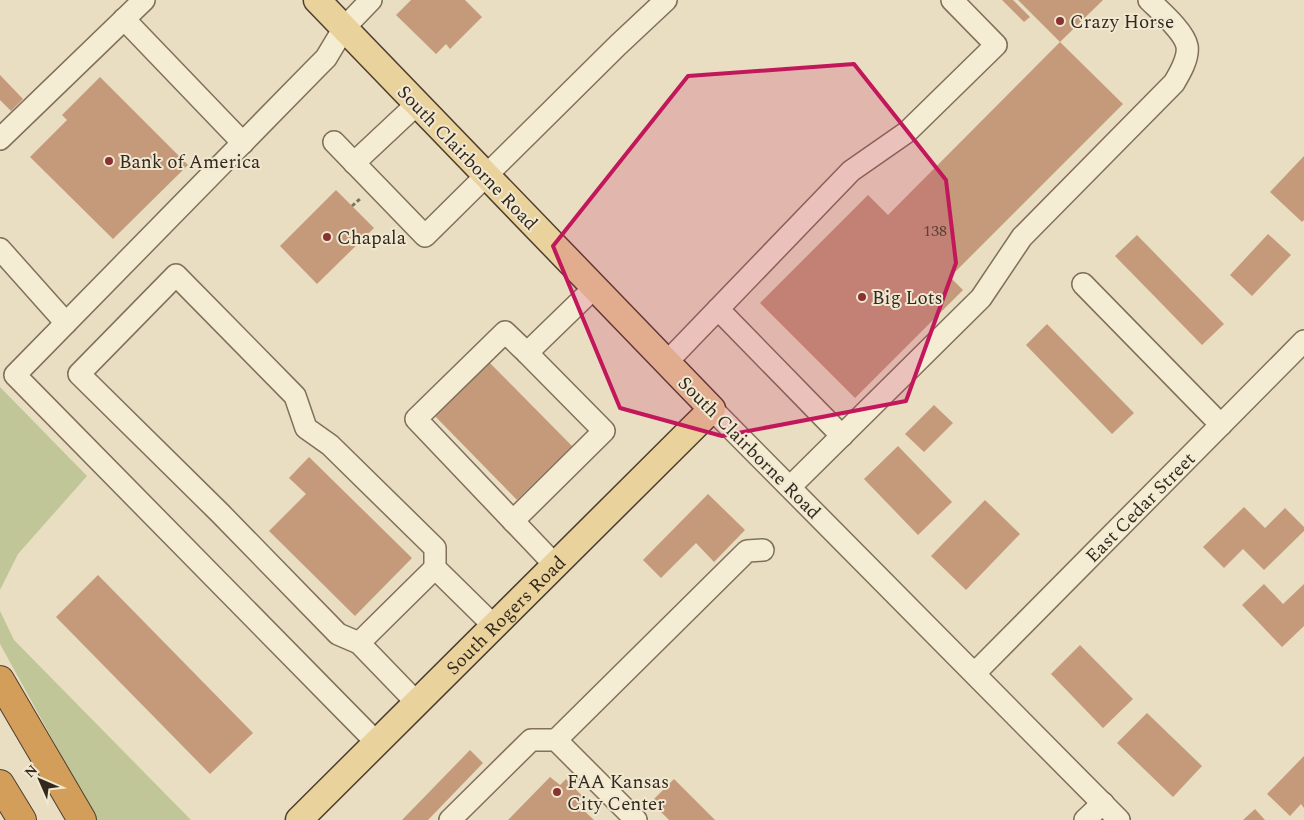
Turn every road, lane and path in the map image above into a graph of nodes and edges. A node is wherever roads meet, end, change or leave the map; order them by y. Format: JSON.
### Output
{"nodes":[{"id":1,"x":144,"y":0,"type":"edge"},
{"id":2,"x":317,"y":0,"type":"edge"},
{"id":3,"x":371,"y":0,"type":"edge"},
{"id":4,"x":666,"y":0,"type":"edge"},
{"id":5,"x":952,"y":0,"type":"edge"},
{"id":6,"x":1149,"y":0,"type":"edge"},
{"id":7,"x":124,"y":19,"type":"junction"},
{"id":8,"x":344,"y":28,"type":"junction"},
{"id":9,"x":417,"y":104,"type":"junction"},
{"id":10,"x":0,"y":139,"type":"edge"},
{"id":11,"x":334,"y":142,"type":"dead end"},
{"id":12,"x":244,"y":143,"type":"junction"},
{"id":13,"x":354,"y":163,"type":"junction"},
{"id":14,"x":487,"y":176,"type":"junction"},
{"id":15,"x":0,"y":249,"type":"edge"},
{"id":16,"x":1083,"y":284,"type":"dead end"},
{"id":17,"x":595,"y":288,"type":"junction"},
{"id":18,"x":718,"y":309,"type":"junction"},
{"id":19,"x":66,"y":323,"type":"junction"},
{"id":20,"x":1304,"y":341,"type":"edge"},
{"id":21,"x":527,"y":353,"type":"junction"},
{"id":22,"x":667,"y":362,"type":"junction"},
{"id":23,"x":712,"y":409,"type":"junction"},
{"id":24,"x":1221,"y":425,"type":"junction"},
{"id":25,"x":842,"y":436,"type":"junction"},
{"id":26,"x":790,"y":487,"type":"junction"},
{"id":27,"x":513,"y":521,"type":"junction"},
{"id":28,"x":763,"y":550,"type":"dead end"},
{"id":29,"x":555,"y":565,"type":"junction"},
{"id":30,"x":435,"y":568,"type":"junction"},
{"id":31,"x":494,"y":626,"type":"junction"},
{"id":32,"x":359,"y":643,"type":"junction"},
{"id":33,"x":975,"y":674,"type":"junction"},
{"id":34,"x":0,"y":680,"type":"edge"},
{"id":35,"x":417,"y":703,"type":"junction"},
{"id":36,"x":556,"y":740,"type":"junction"},
{"id":37,"x":377,"y":743,"type":"junction"},
{"id":38,"x":0,"y":784,"type":"edge"},
{"id":39,"x":1103,"y":803,"type":"junction"},
{"id":40,"x":22,"y":820,"type":"edge"},
{"id":41,"x":82,"y":820,"type":"edge"},
{"id":42,"x":300,"y":820,"type":"edge"},
{"id":43,"x":450,"y":820,"type":"edge"},
{"id":44,"x":636,"y":820,"type":"edge"},
{"id":45,"x":1085,"y":820,"type":"edge"},
{"id":46,"x":1119,"y":820,"type":"edge"}],
"edges":[{"from":1,"to":7,"type":"street"},
{"from":2,"to":8,"type":"main road","name":"South Clairborne Road"},
{"from":3,"to":8,"type":"street"},
{"from":4,"to":14,"type":"street"},
{"from":5,"to":18,"type":"street"},
{"from":6,"to":25,"type":"street"},
{"from":7,"to":10,"type":"street"},
{"from":7,"to":12,"type":"street"},
{"from":8,"to":9,"type":"main road","name":"South Clairborne Road"},
{"from":8,"to":12,"type":"street"},
{"from":9,"to":13,"type":"street"},
{"from":9,"to":14,"type":"main road","name":"South Clairborne Road"},
{"from":11,"to":13,"type":"street"},
{"from":12,"to":19,"type":"street"},
{"from":13,"to":14,"type":"street"},
{"from":14,"to":17,"type":"main road","name":"South Clairborne Road"},
{"from":15,"to":19,"type":"street"},
{"from":16,"to":24,"type":"street"},
{"from":17,"to":21,"type":"street"},
{"from":17,"to":22,"type":"main road","name":"South Clairborne Road"},
{"from":18,"to":22,"type":"street"},
{"from":18,"to":25,"type":"street"},
{"from":19,"to":37,"type":"street"},
{"from":20,"to":24,"type":"street","name":"East Cedar Street"},
{"from":21,"to":27,"type":"street"},
{"from":21,"to":27,"type":"street"},
{"from":22,"to":23,"type":"main road","name":"South Clairborne Road"},
{"from":23,"to":26,"type":"street","name":"South Clairborne Road"},
{"from":23,"to":29,"type":"main road","name":"South Rogers Road"},
{"from":24,"to":33,"type":"street","name":"East Cedar Street"},
{"from":25,"to":26,"type":"street"},
{"from":26,"to":33,"type":"street","name":"South Clairborne Road"},
{"from":27,"to":29,"type":"street"},
{"from":28,"to":36,"type":"street"},
{"from":29,"to":31,"type":"main road","name":"South Rogers Road"},
{"from":30,"to":31,"type":"street"},
{"from":30,"to":32,"type":"street"},
{"from":30,"to":32,"type":"street"},
{"from":31,"to":35,"type":"main road","name":"South Rogers Road"},
{"from":32,"to":35,"type":"street"},
{"from":33,"to":39,"type":"street","name":"South Clairborne Road"},
{"from":34,"to":41,"type":"highway"},
{"from":35,"to":37,"type":"main road","name":"South Rogers Road"},
{"from":36,"to":43,"type":"street"},
{"from":36,"to":44,"type":"street"},
{"from":37,"to":42,"type":"main road","name":"South Rogers Road"},
{"from":38,"to":40,"type":"highway"},
{"from":39,"to":45,"type":"street"},
{"from":39,"to":46,"type":"street","name":"South Clairborne Road"}]}
